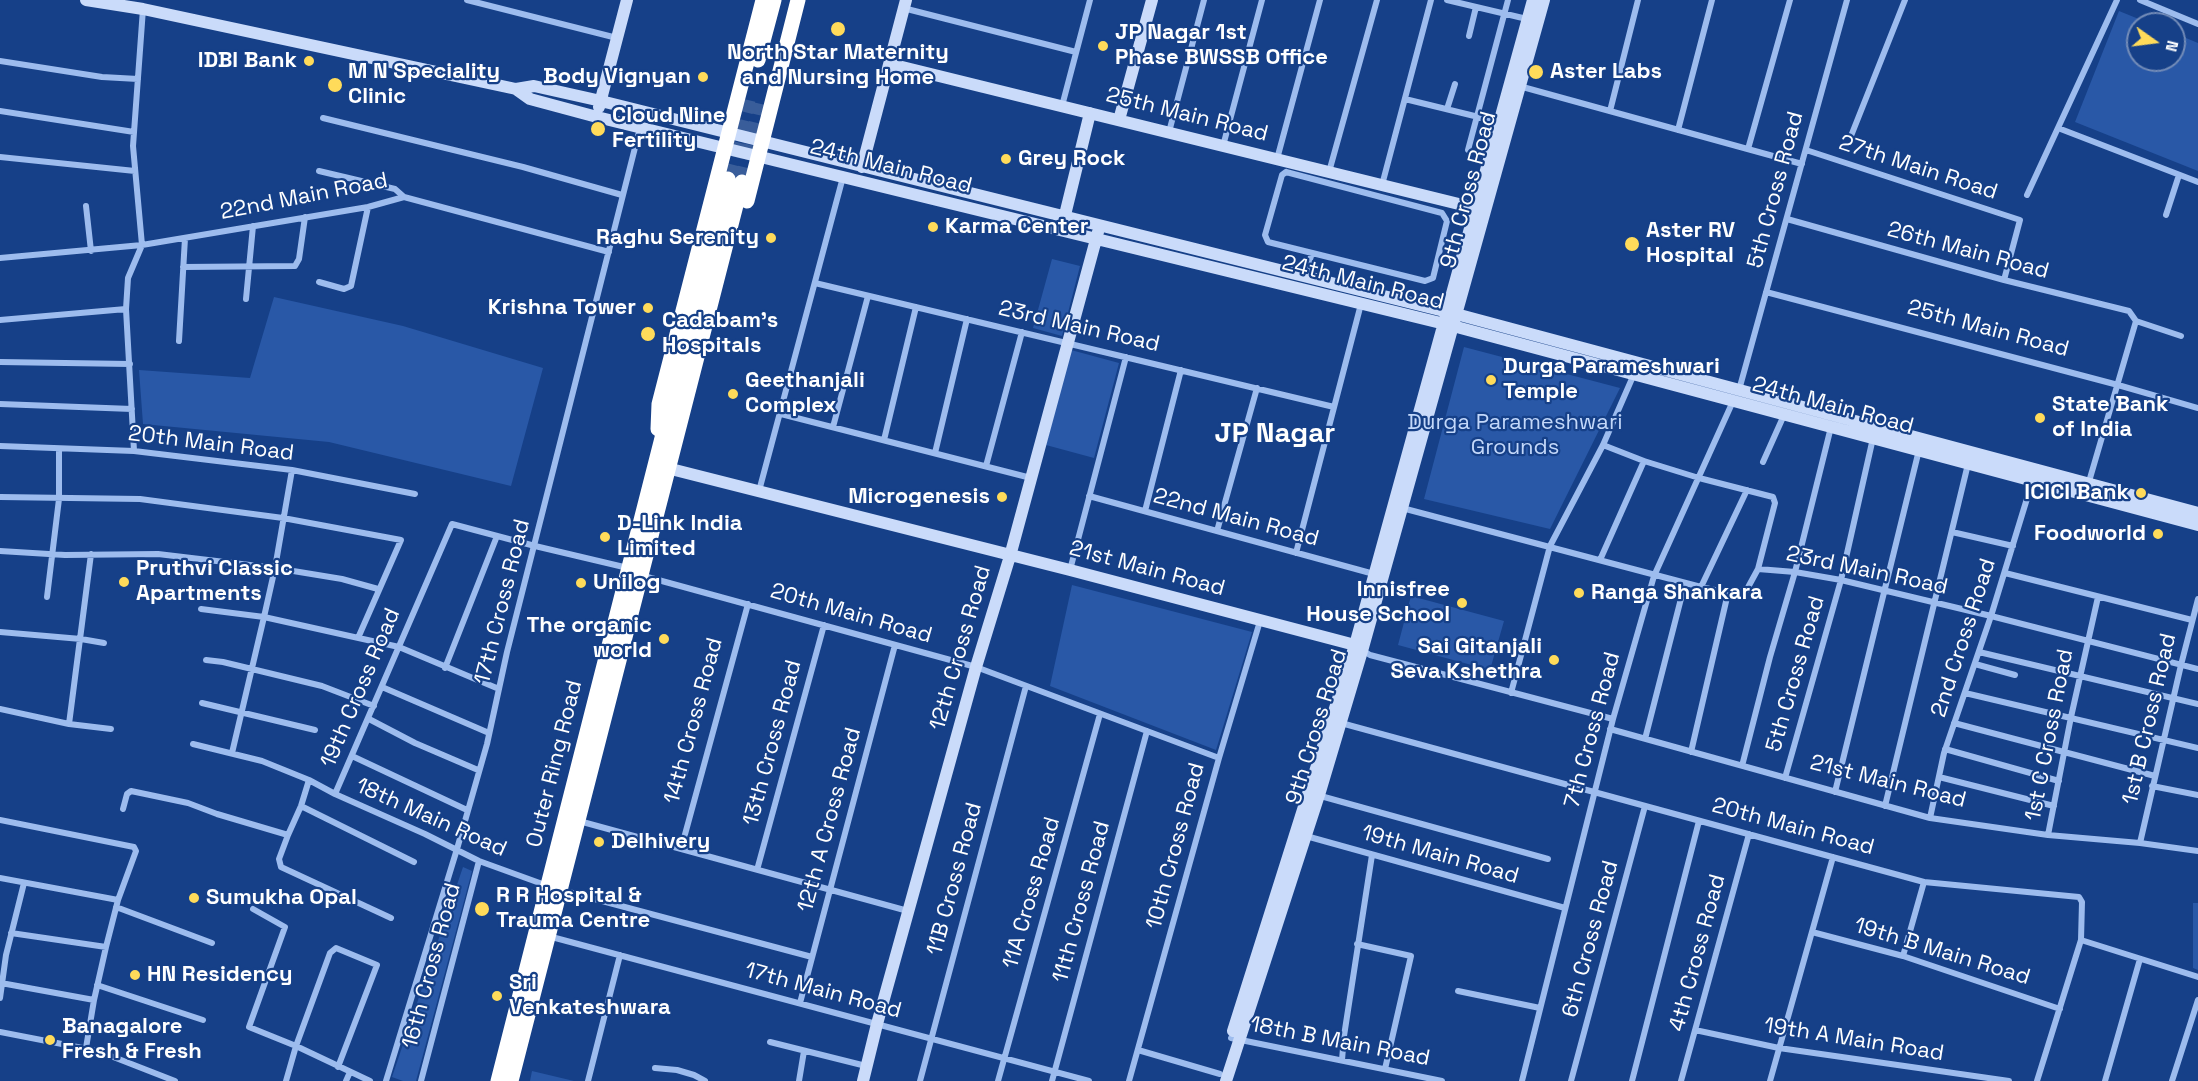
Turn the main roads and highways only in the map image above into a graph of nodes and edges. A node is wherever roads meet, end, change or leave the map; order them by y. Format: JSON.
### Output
{"nodes":[{"id":1,"x":86,"y":0,"type":"edge"},
{"id":2,"x":627,"y":0,"type":"edge"},
{"id":3,"x":763,"y":0,"type":"edge"},
{"id":4,"x":774,"y":0,"type":"edge"},
{"id":5,"x":788,"y":0,"type":"edge"},
{"id":6,"x":798,"y":0,"type":"edge"},
{"id":7,"x":1152,"y":0,"type":"edge"},
{"id":8,"x":1533,"y":0,"type":"edge"},
{"id":9,"x":1544,"y":0,"type":"edge"},
{"id":10,"x":128,"y":4,"type":"edge"},
{"id":11,"x":905,"y":4,"type":"edge"},
{"id":12,"x":890,"y":64,"type":"junction"},
{"id":13,"x":1514,"y":85,"type":"junction"},
{"id":14,"x":516,"y":89,"type":"junction"},
{"id":15,"x":601,"y":101,"type":"junction"},
{"id":16,"x":1090,"y":113,"type":"junction"},
{"id":17,"x":597,"y":117,"type":"junction"},
{"id":18,"x":1119,"y":120,"type":"junction"},
{"id":19,"x":727,"y":140,"type":"junction"},
{"id":20,"x":760,"y":149,"type":"junction"},
{"id":21,"x":862,"y":167,"type":"junction"},
{"id":22,"x":735,"y":180,"type":"tunnel mouth"},
{"id":23,"x":1475,"y":208,"type":"junction"},
{"id":24,"x":1064,"y":217,"type":"junction"},
{"id":25,"x":1100,"y":226,"type":"junction"},
{"id":26,"x":1061,"y":230,"type":"junction"},
{"id":27,"x":1097,"y":239,"type":"junction"},
{"id":28,"x":1449,"y":319,"type":"junction"},
{"id":29,"x":1736,"y":395,"type":"junction"},
{"id":30,"x":664,"y":463,"type":"junction"},
{"id":31,"x":2034,"y":475,"type":"junction"},
{"id":32,"x":2086,"y":489,"type":"junction"},
{"id":33,"x":2198,"y":513,"type":"edge"},
{"id":34,"x":2198,"y":525,"type":"edge"},
{"id":35,"x":1010,"y":556,"type":"junction"},
{"id":36,"x":634,"y":572,"type":"junction"},
{"id":37,"x":1359,"y":648,"type":"junction"},
{"id":38,"x":1314,"y":794,"type":"junction"},
{"id":39,"x":554,"y":888,"type":"junction"},
{"id":40,"x":1235,"y":1039,"type":"junction"},
{"id":41,"x":1221,"y":1079,"type":"edge"},
{"id":42,"x":498,"y":1081,"type":"edge"},
{"id":43,"x":511,"y":1081,"type":"edge"},
{"id":44,"x":863,"y":1081,"type":"edge"}],
"edges":[{"from":1,"to":10,"type":"main road","name":"24th Main Road"},
{"from":2,"to":15,"type":"main road"},
{"from":3,"to":19,"type":"highway"},
{"from":4,"to":5,"type":"highway"},
{"from":6,"to":20,"type":"highway"},
{"from":7,"to":18,"type":"main road"},
{"from":8,"to":13,"type":"main road","name":"9th Cross Road"},
{"from":9,"to":13,"type":"main road","name":"9th Cross Road"},
{"from":10,"to":14,"type":"main road","name":"24th Main Road"},
{"from":11,"to":12,"type":"main road"},
{"from":12,"to":16,"type":"main road","name":"25th Main Road"},
{"from":12,"to":21,"type":"main road"},
{"from":13,"to":23,"type":"main road","name":"9th Cross Road"},
{"from":13,"to":28,"type":"main road","name":"9th Cross Road"},
{"from":14,"to":15,"type":"main road","name":"24th Main Road"},
{"from":14,"to":17,"type":"main road","name":"24th Main Road"},
{"from":15,"to":17,"type":"main road"},
{"from":15,"to":19,"type":"main road","name":"24th Main Road"},
{"from":16,"to":18,"type":"main road","name":"25th Main Road"},
{"from":16,"to":24,"type":"main road"},
{"from":17,"to":19,"type":"main road","name":"24th Main Road"},
{"from":18,"to":23,"type":"main road","name":"25th Main Road"},
{"from":19,"to":20,"type":"main road","name":"24th Main Road"},
{"from":19,"to":30,"type":"highway"},
{"from":20,"to":21,"type":"main road","name":"24th Main Road"},
{"from":20,"to":26,"type":"main road","name":"24th Main Road"},
{"from":20,"to":30,"type":"highway"},
{"from":21,"to":24,"type":"main road","name":"24th Main Road"},
{"from":22,"to":30,"type":"highway"},
{"from":23,"to":28,"type":"main road","name":"9th Cross Road"},
{"from":24,"to":25,"type":"main road","name":"24th Main Road"},
{"from":24,"to":26,"type":"main road"},
{"from":25,"to":27,"type":"main road","name":"12th Cross Road"},
{"from":25,"to":28,"type":"main road","name":"24th Main Road"},
{"from":26,"to":27,"type":"main road","name":"24th Main Road"},
{"from":27,"to":28,"type":"main road","name":"24th Main Road"},
{"from":27,"to":35,"type":"main road","name":"12th Cross Road"},
{"from":28,"to":29,"type":"main road","name":"24th Main Road"},
{"from":28,"to":29,"type":"main road","name":"24th Main Road"},
{"from":28,"to":37,"type":"main road","name":"9th Cross Road"},
{"from":28,"to":37,"type":"main road","name":"9th Cross Road"},
{"from":29,"to":31,"type":"main road","name":"24th Main Road"},
{"from":29,"to":31,"type":"main road","name":"24th Main Road"},
{"from":30,"to":35,"type":"main road","name":"21st Main Road"},
{"from":30,"to":36,"type":"highway","name":"Outer Ring Road"},
{"from":31,"to":32,"type":"main road","name":"24th Main Road"},
{"from":32,"to":33,"type":"main road","name":"24th Main Road"},
{"from":32,"to":34,"type":"main road","name":"24th Main Road"},
{"from":35,"to":37,"type":"main road","name":"21st Main Road"},
{"from":35,"to":44,"type":"main road","name":"12th Cross Road"},
{"from":36,"to":39,"type":"highway","name":"Outer Ring Road"},
{"from":36,"to":39,"type":"highway","name":"Outer Ring Road"},
{"from":37,"to":38,"type":"main road","name":"9th Cross Road"},
{"from":37,"to":38,"type":"main road","name":"9th Cross Road"},
{"from":38,"to":40,"type":"main road","name":"9th Cross Road"},
{"from":38,"to":40,"type":"main road","name":"9th Cross Road"},
{"from":39,"to":42,"type":"highway","name":"Outer Ring Road"},
{"from":39,"to":43,"type":"highway","name":"Outer Ring Road"},
{"from":40,"to":41,"type":"main road","name":"9th Cross Road"}]}
